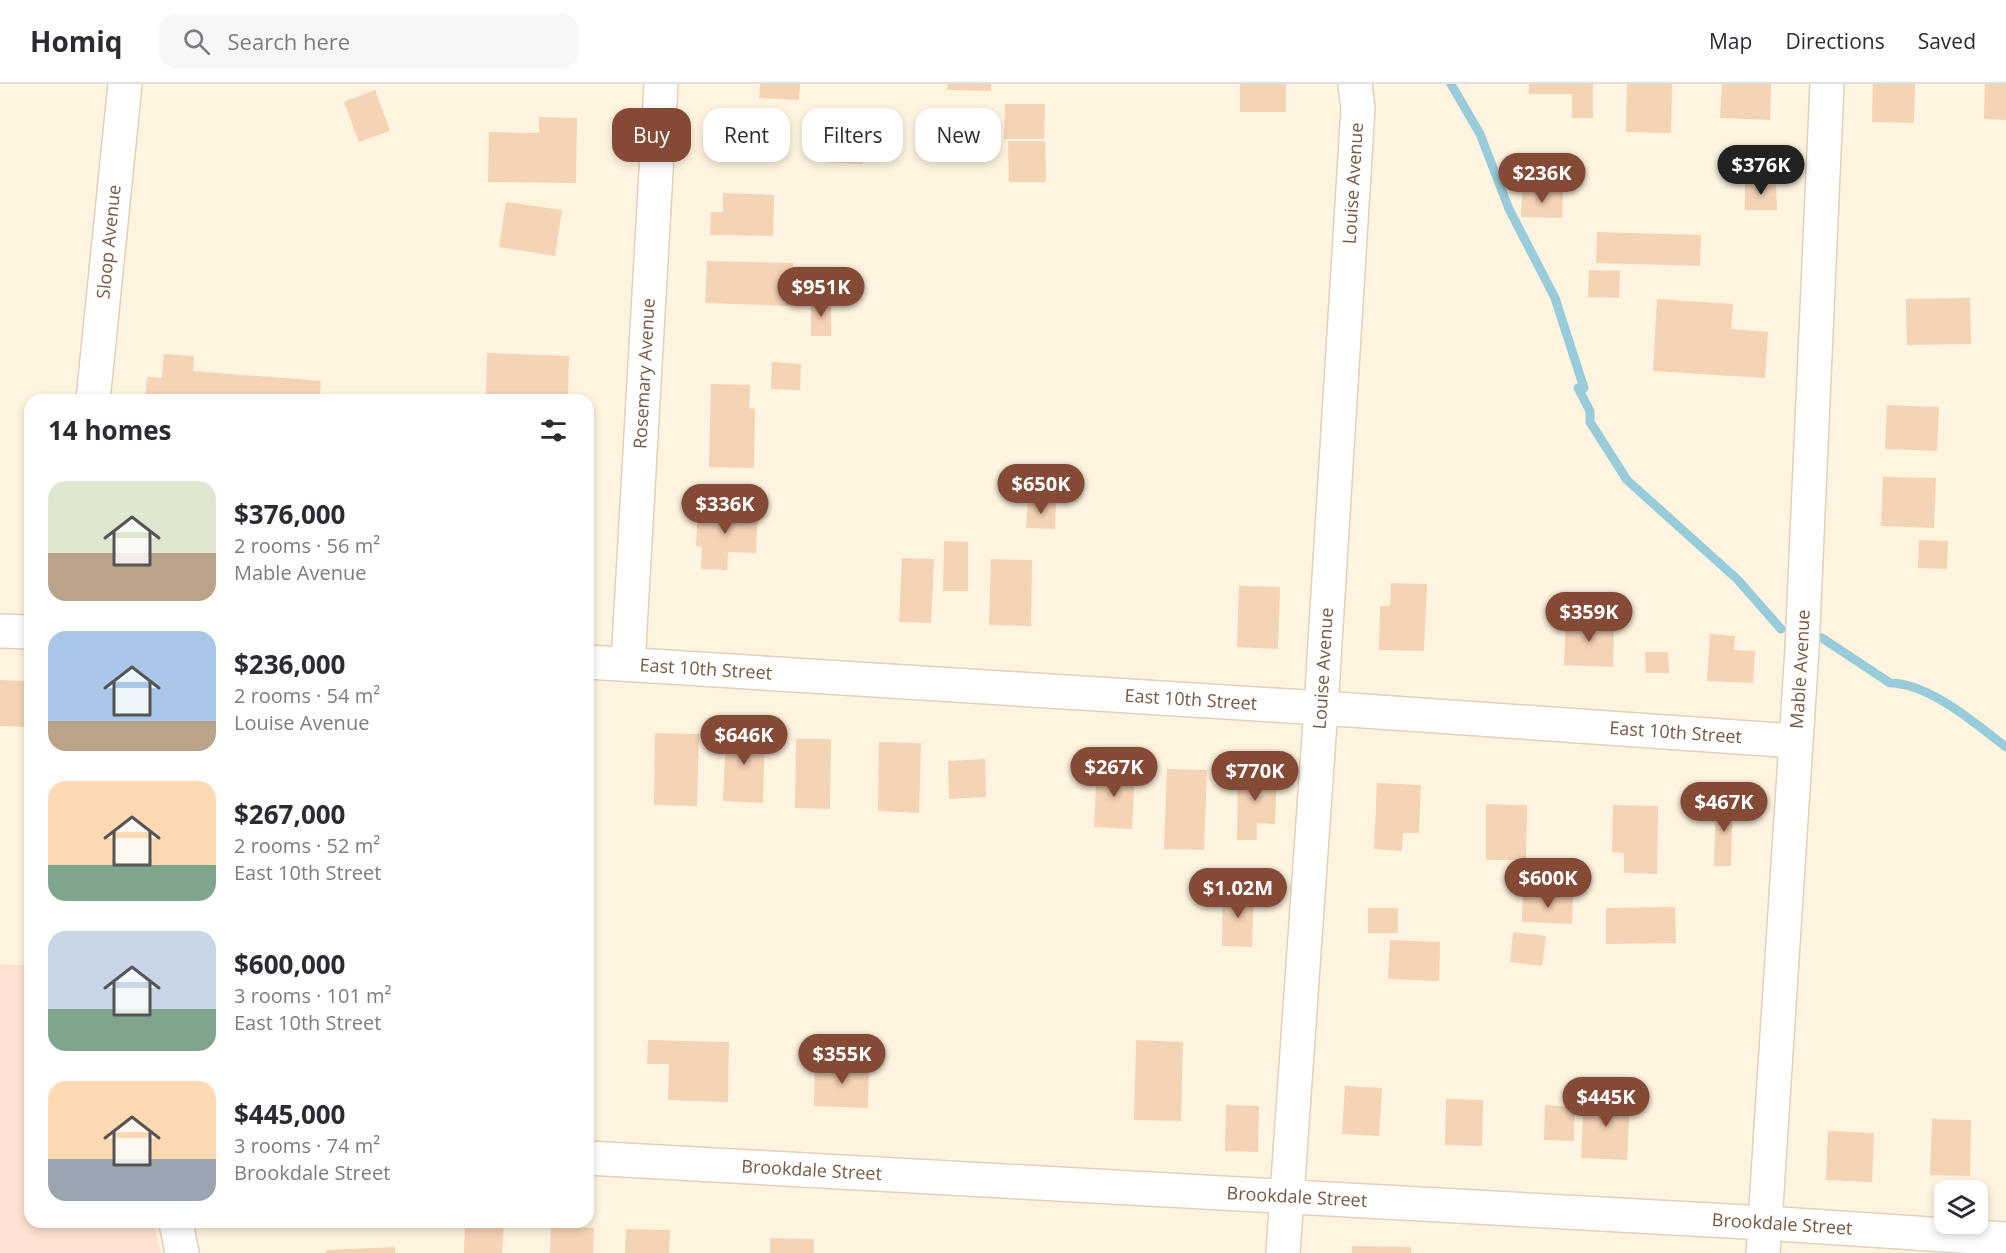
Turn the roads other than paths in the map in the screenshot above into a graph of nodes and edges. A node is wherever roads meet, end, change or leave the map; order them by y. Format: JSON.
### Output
{"nodes":[{"id":1,"x":125,"y":84,"type":"edge"},
{"id":2,"x":661,"y":84,"type":"edge"},
{"id":3,"x":1355,"y":84,"type":"edge"},
{"id":4,"x":1827,"y":84,"type":"edge"},
{"id":5,"x":94,"y":394,"type":"edge"},
{"id":6,"x":0,"y":631,"type":"edge"},
{"id":7,"x":24,"y":632,"type":"edge"},
{"id":8,"x":594,"y":662,"type":"edge"},
{"id":9,"x":628,"y":664,"type":"junction"},
{"id":10,"x":1321,"y":708,"type":"junction"},
{"id":11,"x":1796,"y":741,"type":"junction"},
{"id":12,"x":594,"y":1158,"type":"edge"},
{"id":13,"x":1286,"y":1197,"type":"junction"},
{"id":14,"x":177,"y":1228,"type":"edge"},
{"id":15,"x":1764,"y":1238,"type":"edge"},
{"id":16,"x":2006,"y":1239,"type":"edge"},
{"id":17,"x":182,"y":1253,"type":"edge"},
{"id":18,"x":1283,"y":1253,"type":"edge"}],
"edges":[{"from":1,"to":5,"type":"street","name":"Sloop Avenue"},
{"from":2,"to":9,"type":"street","name":"Rosemary Avenue"},
{"from":3,"to":10,"type":"street","name":"Louise Avenue"},
{"from":4,"to":11,"type":"street","name":"Mable Avenue"},
{"from":6,"to":7,"type":"street"},
{"from":8,"to":9,"type":"street","name":"East 10th Street"},
{"from":9,"to":10,"type":"street","name":"East 10th Street"},
{"from":10,"to":11,"type":"street","name":"East 10th Street"},
{"from":10,"to":13,"type":"street","name":"Louise Avenue"},
{"from":11,"to":15,"type":"street","name":"Mable Avenue"},
{"from":12,"to":13,"type":"street","name":"Brookdale Street"},
{"from":13,"to":15,"type":"street","name":"Brookdale Street"},
{"from":13,"to":18,"type":"street","name":"Louise Avenue"},
{"from":14,"to":17,"type":"street"},
{"from":15,"to":16,"type":"street","name":"Brookdale Street"}]}
